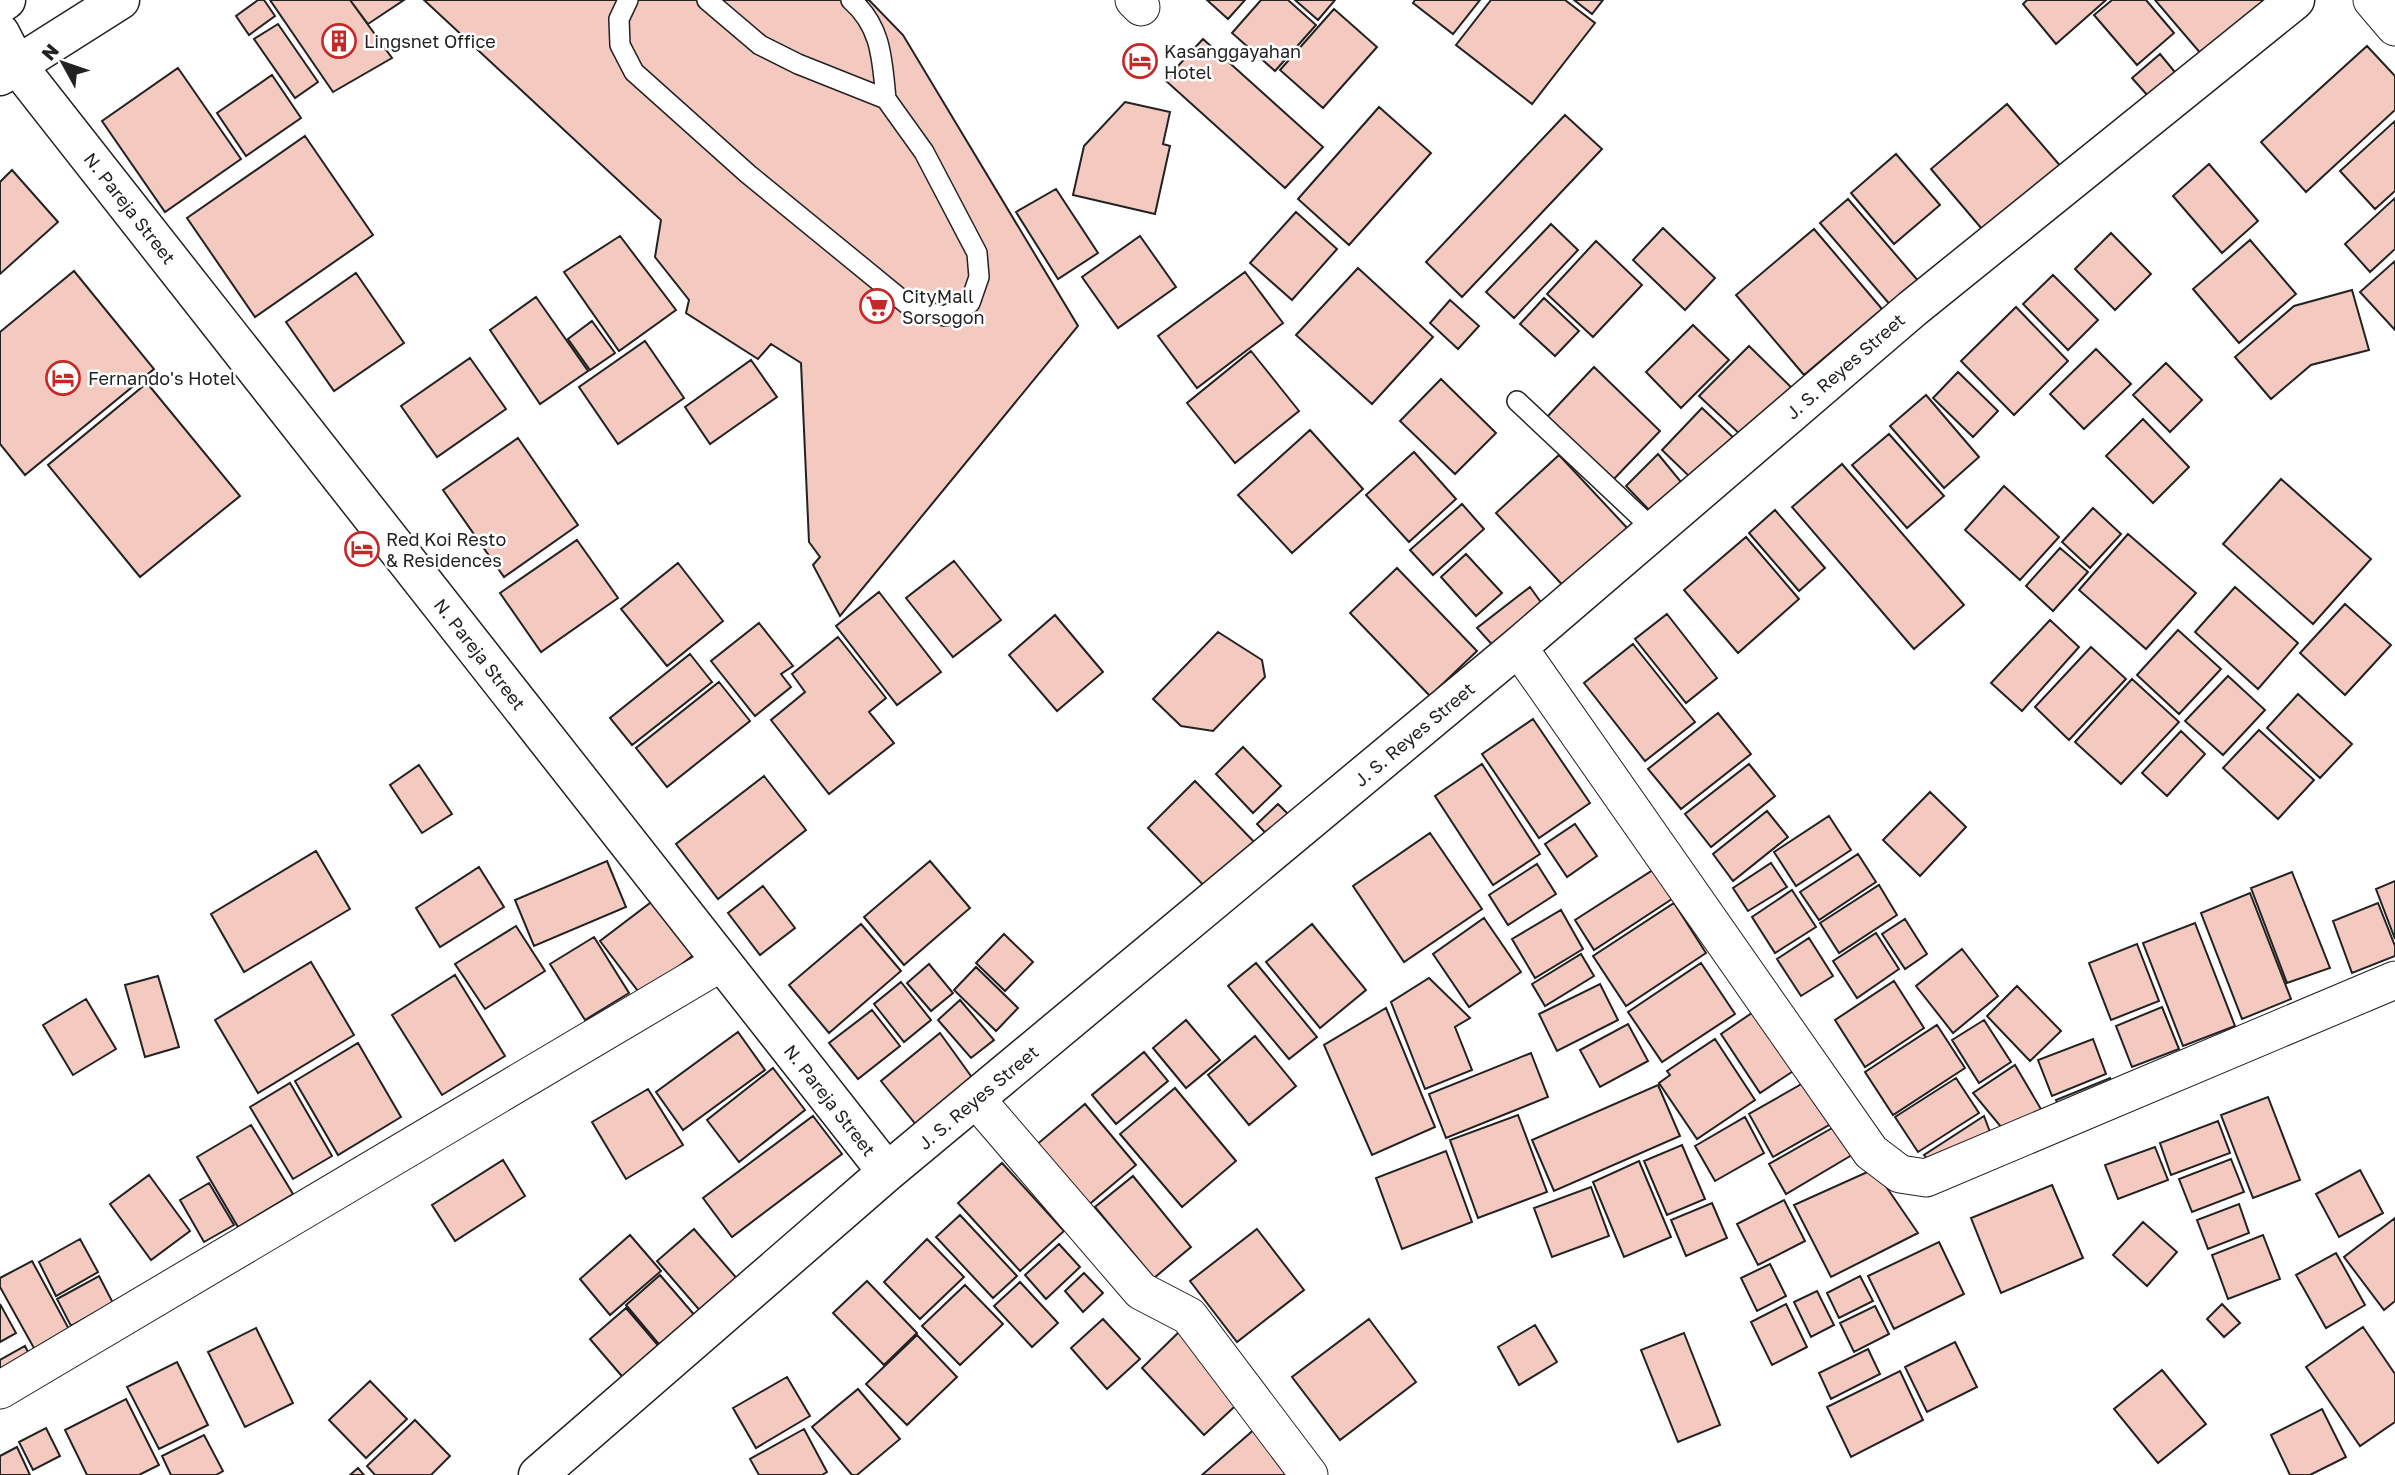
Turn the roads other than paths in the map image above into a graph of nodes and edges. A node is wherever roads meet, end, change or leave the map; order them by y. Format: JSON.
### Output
{"nodes":[{"id":1,"x":6,"y":0,"type":"edge"},
{"id":2,"x":120,"y":0,"type":"edge"},
{"id":3,"x":628,"y":0,"type":"edge"},
{"id":4,"x":707,"y":0,"type":"edge"},
{"id":5,"x":851,"y":0,"type":"edge"},
{"id":6,"x":2295,"y":0,"type":"edge"},
{"id":7,"x":2372,"y":0,"type":"edge"},
{"id":8,"x":0,"y":4,"type":"edge"},
{"id":9,"x":2395,"y":27,"type":"edge"},
{"id":10,"x":5,"y":58,"type":"edge"},
{"id":11,"x":886,"y":99,"type":"junction"},
{"id":12,"x":1517,"y":401,"type":"dead end"},
{"id":13,"x":1654,"y":530,"type":"junction"},
{"id":14,"x":1518,"y":648,"type":"junction"},
{"id":15,"x":722,"y":962,"type":"junction"},
{"id":16,"x":2395,"y":980,"type":"edge"},
{"id":17,"x":975,"y":1098,"type":"junction"},
{"id":18,"x":887,"y":1172,"type":"junction"},
{"id":19,"x":0,"y":1391,"type":"edge"},
{"id":20,"x":538,"y":1475,"type":"edge"},
{"id":21,"x":1309,"y":1475,"type":"edge"}],
"edges":[{"from":1,"to":8,"type":"street"},
{"from":2,"to":10,"type":"street"},
{"from":3,"to":11,"type":"lane"},
{"from":4,"to":11,"type":"lane"},
{"from":5,"to":11,"type":"lane"},
{"from":6,"to":13,"type":"street","name":"J. S. Reyes Street"},
{"from":7,"to":9,"type":"street"},
{"from":10,"to":15,"type":"street","name":"N. Pareja Street"},
{"from":12,"to":13,"type":"lane"},
{"from":13,"to":14,"type":"street","name":"J. S. Reyes Street"},
{"from":14,"to":16,"type":"street"},
{"from":14,"to":17,"type":"street","name":"J. S. Reyes Street"},
{"from":15,"to":18,"type":"street","name":"N. Pareja Street"},
{"from":15,"to":19,"type":"street"},
{"from":17,"to":18,"type":"street","name":"J. S. Reyes Street"},
{"from":17,"to":21,"type":"street"},
{"from":18,"to":20,"type":"street","name":"J. S. Reyes Street"}]}
